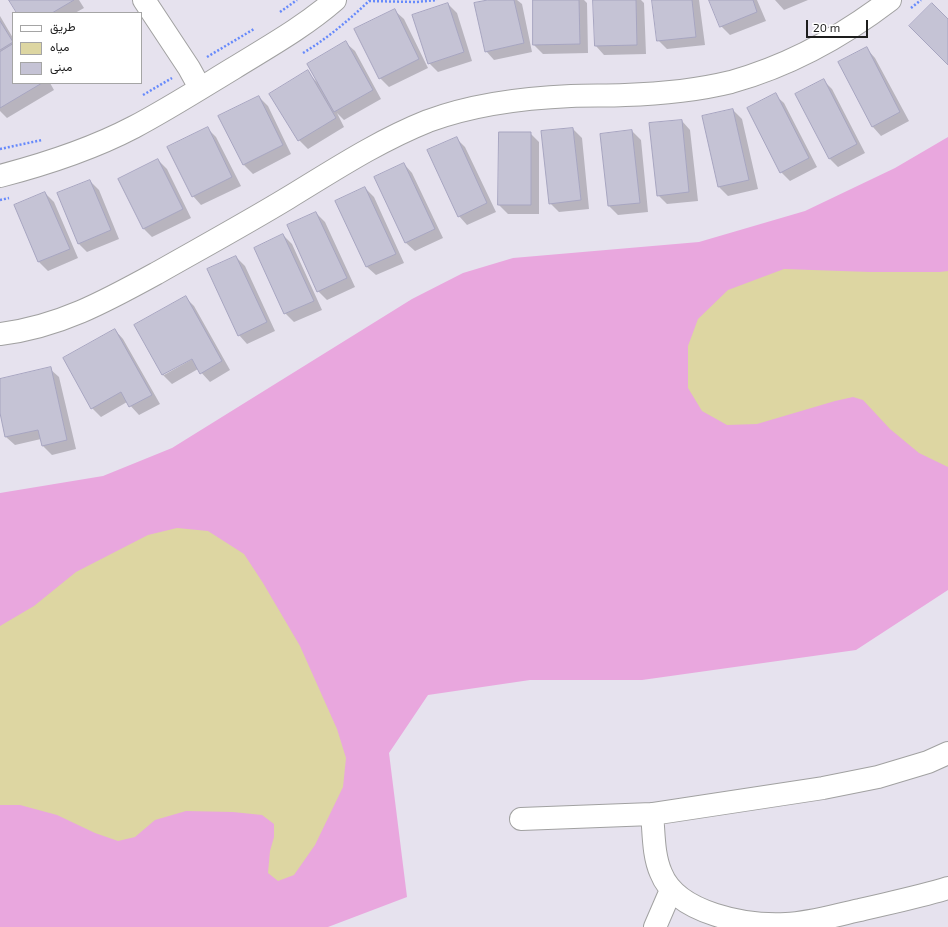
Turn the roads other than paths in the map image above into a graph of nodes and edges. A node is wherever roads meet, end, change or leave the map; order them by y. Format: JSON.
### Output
{"nodes":[{"id":1,"x":144,"y":0,"type":"edge"},
{"id":2,"x":335,"y":0,"type":"edge"},
{"id":3,"x":890,"y":0,"type":"edge"},
{"id":4,"x":200,"y":88,"type":"junction"},
{"id":5,"x":0,"y":176,"type":"edge"},
{"id":6,"x":0,"y":334,"type":"edge"},
{"id":7,"x":948,"y":753,"type":"edge"},
{"id":8,"x":652,"y":814,"type":"junction"},
{"id":9,"x":521,"y":819,"type":"dead end"},
{"id":10,"x":948,"y":888,"type":"edge"},
{"id":11,"x":671,"y":890,"type":"junction"},
{"id":12,"x":654,"y":927,"type":"edge"}],
"edges":[{"from":1,"to":4,"type":"street"},
{"from":2,"to":4,"type":"street"},
{"from":3,"to":6,"type":"street"},
{"from":4,"to":5,"type":"street"},
{"from":7,"to":8,"type":"street"},
{"from":8,"to":9,"type":"street"},
{"from":8,"to":11,"type":"street"},
{"from":10,"to":11,"type":"street"},
{"from":11,"to":12,"type":"street"}]}
